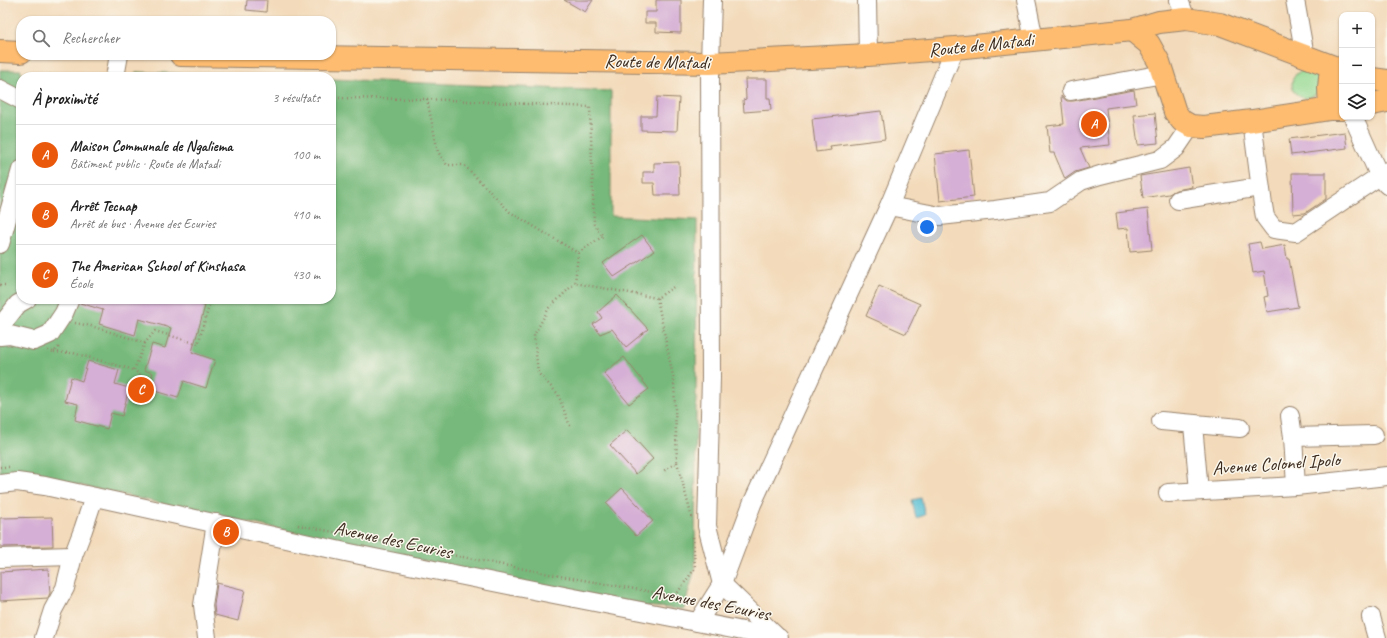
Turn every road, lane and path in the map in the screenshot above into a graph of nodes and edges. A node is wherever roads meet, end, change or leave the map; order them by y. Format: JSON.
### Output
{"nodes":[{"id":1,"x":712,"y":0,"type":"edge"},
{"id":2,"x":867,"y":0,"type":"edge"},
{"id":3,"x":1026,"y":0,"type":"edge"},
{"id":4,"x":1295,"y":0,"type":"edge"},
{"id":5,"x":1182,"y":9,"type":"edge"},
{"id":6,"x":1132,"y":30,"type":"junction"},
{"id":7,"x":1034,"y":40,"type":"junction"},
{"id":8,"x":955,"y":48,"type":"junction"},
{"id":9,"x":0,"y":51,"type":"edge"},
{"id":10,"x":16,"y":52,"type":"edge"},
{"id":11,"x":868,"y":55,"type":"junction"},
{"id":12,"x":1305,"y":56,"type":"junction"},
{"id":13,"x":336,"y":57,"type":"edge"},
{"id":14,"x":118,"y":60,"type":"edge"},
{"id":15,"x":710,"y":63,"type":"junction"},
{"id":16,"x":1336,"y":69,"type":"edge"},
{"id":17,"x":116,"y":72,"type":"edge"},
{"id":18,"x":1163,"y":74,"type":"junction"},
{"id":19,"x":1375,"y":79,"type":"edge"},
{"id":20,"x":1387,"y":82,"type":"edge"},
{"id":21,"x":0,"y":89,"type":"edge"},
{"id":22,"x":1071,"y":91,"type":"dead end"},
{"id":23,"x":16,"y":97,"type":"edge"},
{"id":24,"x":336,"y":98,"type":"edge"},
{"id":25,"x":427,"y":99,"type":"junction"},
{"id":26,"x":1387,"y":101,"type":"edge"},
{"id":27,"x":1375,"y":103,"type":"edge"},
{"id":28,"x":1336,"y":109,"type":"edge"},
{"id":29,"x":1353,"y":120,"type":"edge"},
{"id":30,"x":1252,"y":121,"type":"junction"},
{"id":31,"x":1191,"y":126,"type":"junction"},
{"id":32,"x":1387,"y":171,"type":"edge"},
{"id":33,"x":1387,"y":185,"type":"edge"},
{"id":34,"x":1260,"y":187,"type":"junction"},
{"id":35,"x":16,"y":188,"type":"edge"},
{"id":36,"x":1178,"y":200,"type":"dead end"},
{"id":37,"x":889,"y":206,"type":"junction"},
{"id":38,"x":0,"y":244,"type":"edge"},
{"id":39,"x":578,"y":253,"type":"junction"},
{"id":40,"x":575,"y":283,"type":"junction"},
{"id":41,"x":0,"y":285,"type":"edge"},
{"id":42,"x":6,"y":285,"type":"dead end"},
{"id":43,"x":676,"y":286,"type":"dead end"},
{"id":44,"x":657,"y":298,"type":"junction"},
{"id":45,"x":18,"y":304,"type":"edge"},
{"id":46,"x":68,"y":304,"type":"edge"},
{"id":47,"x":210,"y":304,"type":"edge"},
{"id":48,"x":0,"y":327,"type":"edge"},
{"id":49,"x":72,"y":329,"type":"dead end"},
{"id":50,"x":0,"y":336,"type":"edge"},
{"id":51,"x":63,"y":342,"type":"dead end"},
{"id":52,"x":144,"y":342,"type":"junction"},
{"id":53,"x":46,"y":350,"type":"dead end"},
{"id":54,"x":54,"y":352,"type":"junction"},
{"id":55,"x":134,"y":370,"type":"junction"},
{"id":56,"x":150,"y":383,"type":"dead end"},
{"id":57,"x":1290,"y":416,"type":"dead end"},
{"id":58,"x":1161,"y":421,"type":"dead end"},
{"id":59,"x":1193,"y":425,"type":"junction"},
{"id":60,"x":570,"y":426,"type":"dead end"},
{"id":61,"x":1240,"y":428,"type":"dead end"},
{"id":62,"x":1374,"y":434,"type":"dead end"},
{"id":63,"x":1293,"y":437,"type":"junction"},
{"id":64,"x":677,"y":462,"type":"junction"},
{"id":65,"x":0,"y":467,"type":"edge"},
{"id":66,"x":10,"y":467,"type":"dead end"},
{"id":67,"x":662,"y":472,"type":"dead end"},
{"id":68,"x":1387,"y":476,"type":"edge"},
{"id":69,"x":0,"y":484,"type":"edge"},
{"id":70,"x":1296,"y":486,"type":"junction"},
{"id":71,"x":1199,"y":491,"type":"junction"},
{"id":72,"x":1168,"y":493,"type":"dead end"},
{"id":73,"x":94,"y":497,"type":"junction"},
{"id":74,"x":692,"y":519,"type":"dead end"},
{"id":75,"x":216,"y":524,"type":"junction"},
{"id":76,"x":292,"y":524,"type":"dead end"},
{"id":77,"x":693,"y":533,"type":"dead end"},
{"id":78,"x":73,"y":556,"type":"junction"},
{"id":79,"x":0,"y":558,"type":"edge"},
{"id":80,"x":722,"y":584,"type":"junction"},
{"id":81,"x":1371,"y":617,"type":"dead end"},
{"id":82,"x":698,"y":622,"type":"junction"},
{"id":83,"x":44,"y":638,"type":"edge"},
{"id":84,"x":207,"y":638,"type":"edge"},
{"id":85,"x":779,"y":638,"type":"edge"},
{"id":86,"x":1377,"y":638,"type":"edge"}],
"edges":[{"from":1,"to":15,"type":"street"},
{"from":2,"to":11,"type":"street"},
{"from":3,"to":7,"type":"street"},
{"from":4,"to":12,"type":"street"},
{"from":5,"to":6,"type":"main road","name":"Route de Matadi"},
{"from":5,"to":12,"type":"main road","name":"Route de Matadi"},
{"from":6,"to":7,"type":"main road","name":"Route de Matadi"},
{"from":6,"to":18,"type":"main road"},
{"from":7,"to":8,"type":"main road","name":"Route de Matadi"},
{"from":8,"to":11,"type":"main road","name":"Route de Matadi"},
{"from":8,"to":37,"type":"street"},
{"from":9,"to":10,"type":"main road"},
{"from":11,"to":15,"type":"main road","name":"Route de Matadi"},
{"from":12,"to":16,"type":"main road","name":"Route de Matadi"},
{"from":13,"to":15,"type":"main road","name":"Route de Matadi"},
{"from":14,"to":17,"type":"street"},
{"from":15,"to":80,"type":"street"},
{"from":16,"to":28,"type":"main road"},
{"from":18,"to":22,"type":"street"},
{"from":18,"to":31,"type":"main road"},
{"from":19,"to":20,"type":"main road"},
{"from":21,"to":23,"type":"street"},
{"from":24,"to":25,"type":"path"},
{"from":25,"to":39,"type":"path"},
{"from":25,"to":39,"type":"path"},
{"from":26,"to":27,"type":"main road"},
{"from":28,"to":30,"type":"main road"},
{"from":29,"to":33,"type":"street"},
{"from":30,"to":31,"type":"main road"},
{"from":30,"to":34,"type":"street"},
{"from":31,"to":37,"type":"street"},
{"from":32,"to":34,"type":"street"},
{"from":34,"to":36,"type":"street"},
{"from":35,"to":38,"type":"street"},
{"from":37,"to":80,"type":"street"},
{"from":39,"to":40,"type":"path"},
{"from":40,"to":44,"type":"path"},
{"from":40,"to":60,"type":"path"},
{"from":41,"to":42,"type":"path"},
{"from":43,"to":44,"type":"path"},
{"from":44,"to":64,"type":"path"},
{"from":45,"to":48,"type":"street"},
{"from":46,"to":50,"type":"street"},
{"from":47,"to":52,"type":"path"},
{"from":49,"to":52,"type":"path"},
{"from":51,"to":54,"type":"path"},
{"from":52,"to":55,"type":"path"},
{"from":53,"to":54,"type":"path"},
{"from":54,"to":55,"type":"path"},
{"from":55,"to":56,"type":"path"},
{"from":57,"to":63,"type":"street"},
{"from":58,"to":59,"type":"street"},
{"from":59,"to":61,"type":"street"},
{"from":59,"to":71,"type":"street"},
{"from":62,"to":63,"type":"street"},
{"from":63,"to":70,"type":"street"},
{"from":64,"to":67,"type":"path"},
{"from":64,"to":74,"type":"path"},
{"from":65,"to":66,"type":"path"},
{"from":68,"to":70,"type":"street","name":"Avenue Colonel Ipolo"},
{"from":69,"to":73,"type":"street","name":"Avenue des Ecuries"},
{"from":70,"to":71,"type":"street","name":"Avenue Colonel Ipolo"},
{"from":71,"to":72,"type":"street","name":"Avenue Colonel Ipolo"},
{"from":73,"to":75,"type":"street","name":"Avenue des Ecuries"},
{"from":73,"to":78,"type":"street"},
{"from":75,"to":82,"type":"street","name":"Avenue des Ecuries"},
{"from":75,"to":84,"type":"street"},
{"from":76,"to":77,"type":"path"},
{"from":78,"to":79,"type":"street"},
{"from":78,"to":83,"type":"street"},
{"from":80,"to":82,"type":"street"},
{"from":80,"to":85,"type":"street"},
{"from":81,"to":86,"type":"street"},
{"from":82,"to":85,"type":"street","name":"Avenue des Ecuries"}]}
